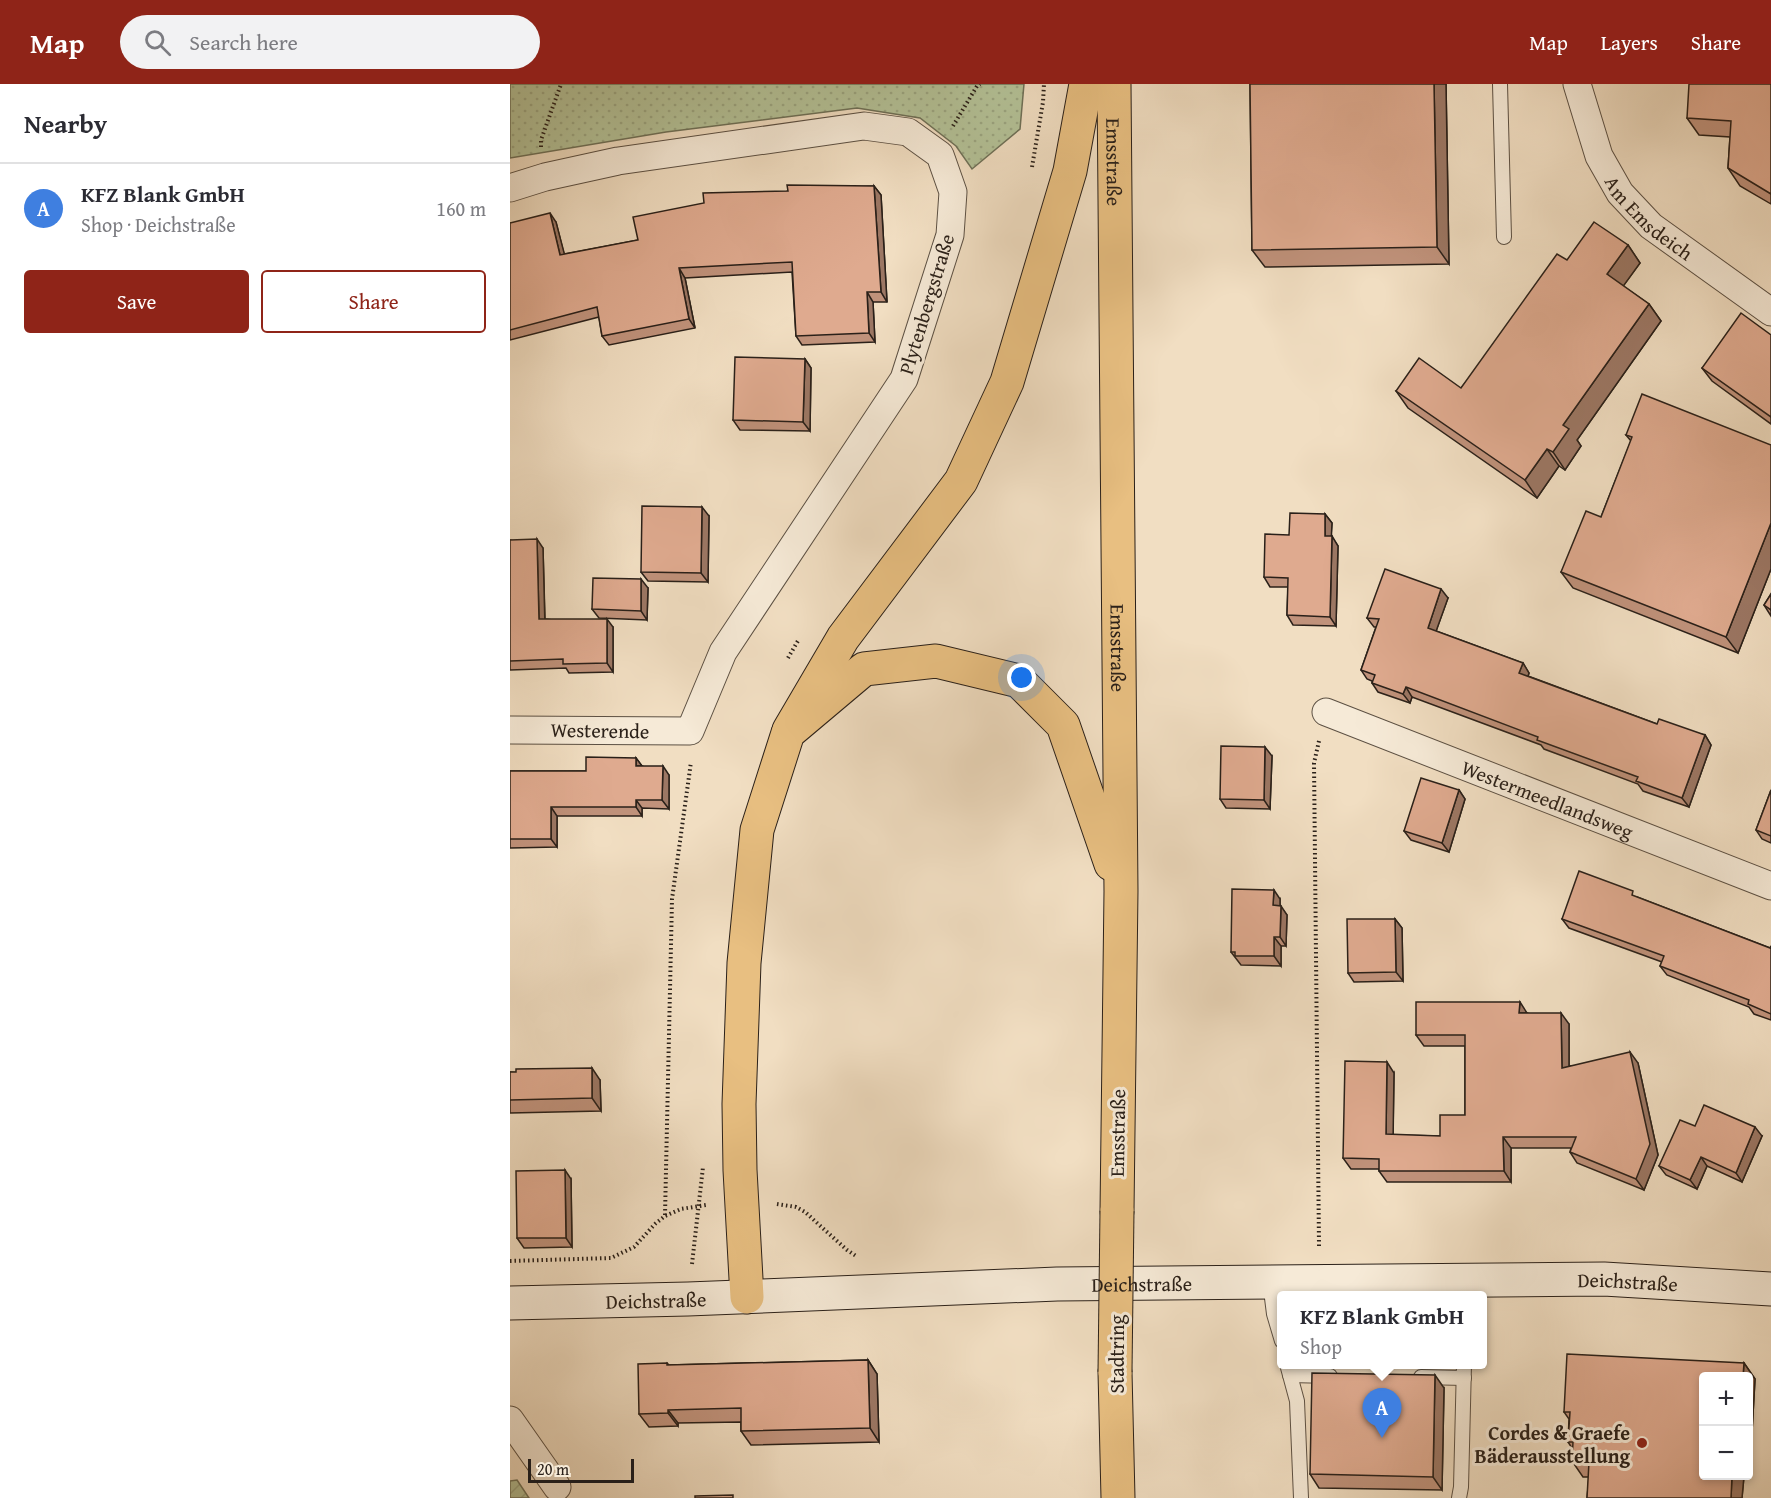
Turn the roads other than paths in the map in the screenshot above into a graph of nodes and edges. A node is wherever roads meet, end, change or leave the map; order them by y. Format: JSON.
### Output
{"nodes":[{"id":1,"x":1086,"y":84,"type":"edge"},
{"id":2,"x":1114,"y":84,"type":"edge"},
{"id":3,"x":1500,"y":84,"type":"edge"},
{"id":4,"x":1577,"y":84,"type":"edge"},
{"id":5,"x":510,"y":188,"type":"edge"},
{"id":6,"x":1503,"y":237,"type":"dead end"},
{"id":7,"x":1771,"y":312,"type":"edge"},
{"id":8,"x":1326,"y":712,"type":"road end"},
{"id":9,"x":510,"y":730,"type":"edge"},
{"id":10,"x":690,"y":731,"type":"joint"},
{"id":11,"x":788,"y":733,"type":"junction"},
{"id":12,"x":1771,"y":886,"type":"edge"},
{"id":13,"x":1120,"y":891,"type":"junction"},
{"id":14,"x":1116,"y":1211,"type":"joint"},
{"id":15,"x":1270,"y":1282,"type":"junction"},
{"id":16,"x":1466,"y":1288,"type":"edge"},
{"id":17,"x":1771,"y":1288,"type":"edge"},
{"id":18,"x":747,"y":1297,"type":"junction"},
{"id":19,"x":510,"y":1303,"type":"edge"},
{"id":20,"x":1277,"y":1323,"type":"edge"},
{"id":21,"x":1289,"y":1370,"type":"edge"},
{"id":22,"x":1464,"y":1371,"type":"edge"},
{"id":23,"x":1348,"y":1376,"type":"edge"},
{"id":24,"x":1406,"y":1377,"type":"edge"},
{"id":25,"x":510,"y":1420,"type":"edge"},
{"id":26,"x":557,"y":1487,"type":"dead end"},
{"id":27,"x":1118,"y":1498,"type":"edge"},
{"id":28,"x":1300,"y":1498,"type":"edge"},
{"id":29,"x":1459,"y":1498,"type":"edge"}],
"edges":[{"from":1,"to":11,"type":"main road"},
{"from":2,"to":13,"type":"main road","name":"Emsstraße"},
{"from":3,"to":6,"type":"lane"},
{"from":4,"to":7,"type":"street","name":"Am Emsdeich"},
{"from":5,"to":10,"type":"street","name":"Plytenbergstraße"},
{"from":8,"to":12,"type":"street","name":"Westermeedlandsweg"},
{"from":9,"to":10,"type":"street","name":"Westerende"},
{"from":11,"to":13,"type":"main road"},
{"from":11,"to":18,"type":"main road"},
{"from":13,"to":14,"type":"main road","name":"Emsstraße"},
{"from":14,"to":27,"type":"main road","name":"Stadtring","bridge":true},
{"from":15,"to":16,"type":"main road","name":"Deichstraße"},
{"from":15,"to":18,"type":"main road","name":"Deichstraße"},
{"from":15,"to":20,"type":"lane"},
{"from":16,"to":17,"type":"main road","name":"Deichstraße"},
{"from":18,"to":19,"type":"main road","name":"Deichstraße"},
{"from":21,"to":23,"type":"lane"},
{"from":21,"to":28,"type":"lane"},
{"from":22,"to":24,"type":"lane"},
{"from":22,"to":29,"type":"lane"},
{"from":25,"to":26,"type":"street"}]}
